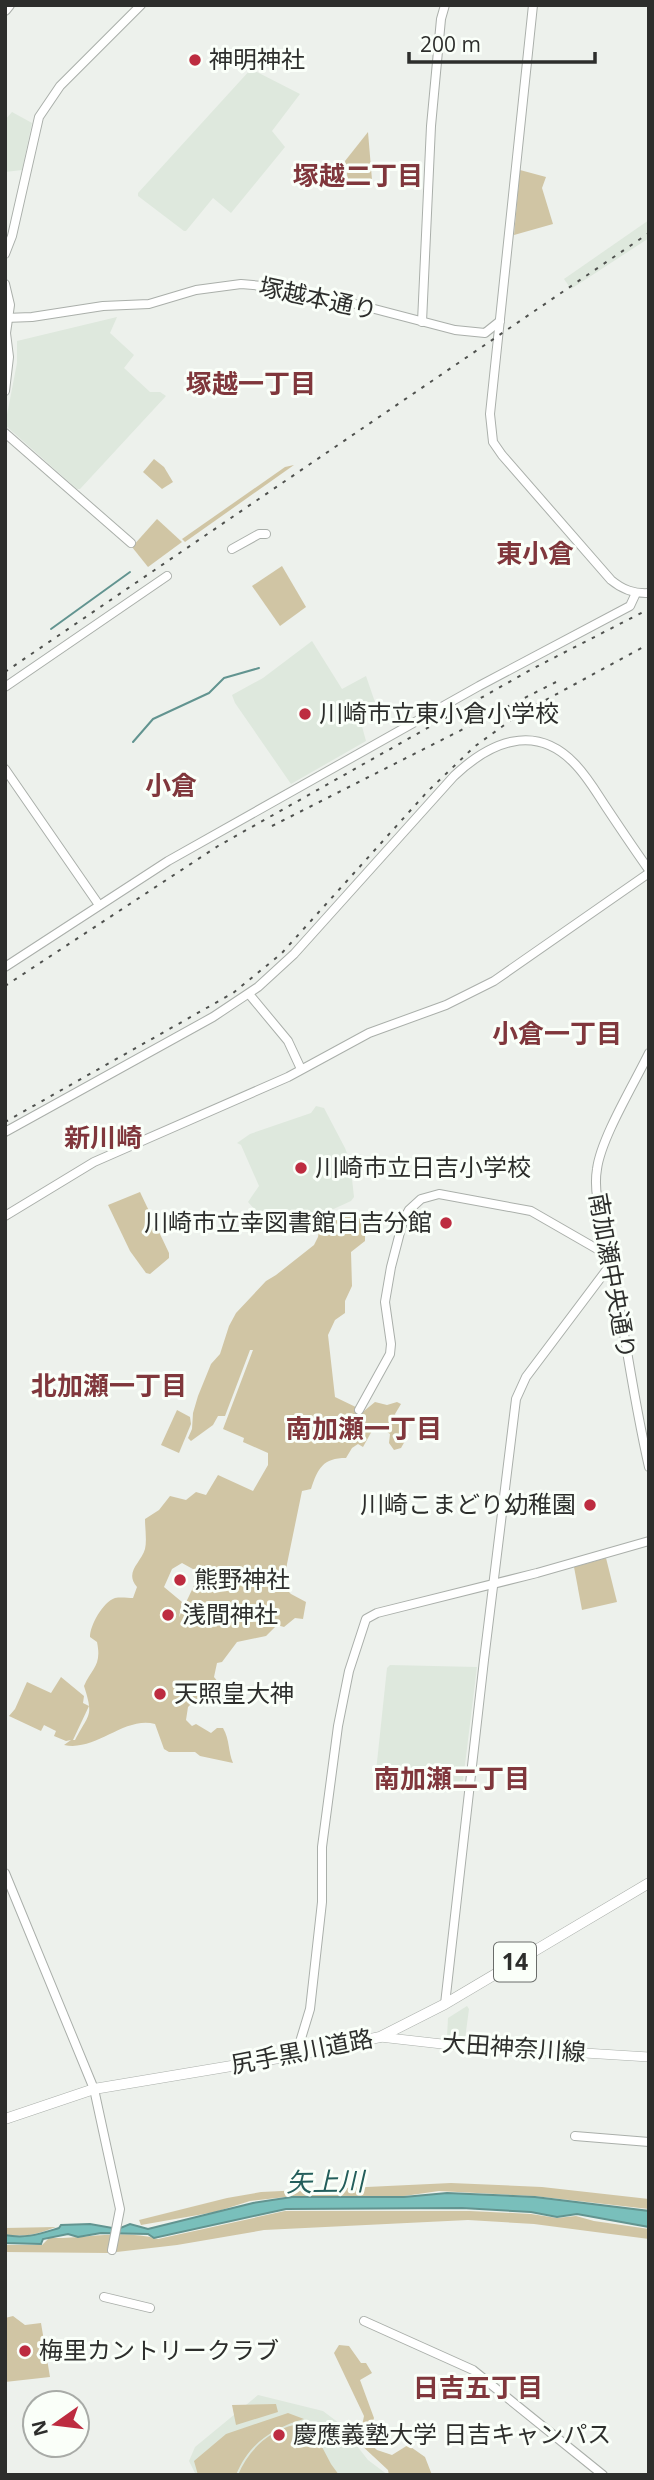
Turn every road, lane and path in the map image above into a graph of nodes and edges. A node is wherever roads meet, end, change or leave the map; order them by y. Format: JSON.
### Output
{"nodes":[{"id":1,"x":9,"y":5,"type":"edge"},
{"id":2,"x":141,"y":5,"type":"edge"},
{"id":3,"x":445,"y":5,"type":"edge"},
{"id":4,"x":533,"y":5,"type":"edge"},
{"id":5,"x":5,"y":10,"type":"edge"},
{"id":6,"x":5,"y":254,"type":"edge"},
{"id":7,"x":5,"y":284,"type":"edge"},
{"id":8,"x":7,"y":317,"type":"edge"},
{"id":9,"x":500,"y":321,"type":"junction"},
{"id":10,"x":422,"y":323,"type":"junction"},
{"id":11,"x":5,"y":391,"type":"edge"},
{"id":12,"x":5,"y":433,"type":"edge"},
{"id":13,"x":266,"y":534,"type":"dead end"},
{"id":14,"x":131,"y":543,"type":"dead end"},
{"id":15,"x":232,"y":549,"type":"dead end"},
{"id":16,"x":167,"y":576,"type":"dead end"},
{"id":17,"x":636,"y":593,"type":"junction"},
{"id":18,"x":649,"y":594,"type":"edge"},
{"id":19,"x":630,"y":606,"type":"junction"},
{"id":20,"x":5,"y":687,"type":"edge"},
{"id":21,"x":5,"y":769,"type":"edge"},
{"id":22,"x":649,"y":872,"type":"edge"},
{"id":23,"x":99,"y":905,"type":"junction"},
{"id":24,"x":5,"y":967,"type":"edge"},
{"id":25,"x":249,"y":994,"type":"junction"},
{"id":26,"x":649,"y":1053,"type":"edge"},
{"id":27,"x":301,"y":1069,"type":"junction"},
{"id":28,"x":5,"y":1132,"type":"edge"},
{"id":29,"x":5,"y":1216,"type":"edge"},
{"id":30,"x":611,"y":1257,"type":"junction"},
{"id":31,"x":359,"y":1410,"type":"dead end"},
{"id":32,"x":649,"y":1467,"type":"edge"},
{"id":33,"x":649,"y":1541,"type":"edge"},
{"id":34,"x":493,"y":1583,"type":"junction"},
{"id":35,"x":5,"y":1872,"type":"edge"},
{"id":36,"x":649,"y":1883,"type":"edge"},
{"id":37,"x":444,"y":2004,"type":"junction"},
{"id":38,"x":380,"y":2037,"type":"junction"},
{"id":39,"x":296,"y":2055,"type":"junction"},
{"id":40,"x":649,"y":2057,"type":"edge"},
{"id":41,"x":94,"y":2089,"type":"junction"},
{"id":42,"x":5,"y":2119,"type":"edge"},
{"id":43,"x":575,"y":2136,"type":"dead end"},
{"id":44,"x":649,"y":2142,"type":"edge"},
{"id":45,"x":112,"y":2250,"type":"dead end"},
{"id":46,"x":104,"y":2297,"type":"dead end"},
{"id":47,"x":150,"y":2308,"type":"dead end"},
{"id":48,"x":364,"y":2321,"type":"dead end"},
{"id":49,"x":603,"y":2475,"type":"edge"}],
"edges":[{"from":1,"to":5,"type":"highway"},
{"from":2,"to":6,"type":"street"},
{"from":3,"to":10,"type":"street"},
{"from":4,"to":9,"type":"street"},
{"from":7,"to":8,"type":"street"},
{"from":8,"to":10,"type":"street","name":"塚越本通り"},
{"from":8,"to":11,"type":"street"},
{"from":9,"to":10,"type":"street","name":"塚越本通り"},
{"from":9,"to":17,"type":"street"},
{"from":12,"to":14,"type":"street"},
{"from":13,"to":15,"type":"street"},
{"from":16,"to":20,"type":"street"},
{"from":17,"to":18,"type":"street"},
{"from":17,"to":19,"type":"street"},
{"from":18,"to":19,"type":"street"},
{"from":19,"to":23,"type":"street"},
{"from":21,"to":23,"type":"street"},
{"from":22,"to":25,"type":"street"},
{"from":22,"to":27,"type":"street"},
{"from":23,"to":24,"type":"street"},
{"from":25,"to":27,"type":"street"},
{"from":25,"to":28,"type":"street"},
{"from":26,"to":30,"type":"street","name":"南加瀬中央通り"},
{"from":27,"to":29,"type":"street"},
{"from":30,"to":31,"type":"street"},
{"from":30,"to":32,"type":"street","name":"南加瀬中央通り"},
{"from":30,"to":34,"type":"street"},
{"from":33,"to":34,"type":"street"},
{"from":34,"to":37,"type":"street"},
{"from":34,"to":39,"type":"street"},
{"from":35,"to":41,"type":"street"},
{"from":36,"to":37,"type":"main road","name":"尻手黒川道路","number":"14"},
{"from":37,"to":38,"type":"main road","name":"尻手黒川道路","number":"14"},
{"from":38,"to":39,"type":"main road","name":"尻手黒川道路","number":"14"},
{"from":38,"to":40,"type":"main road","name":"大田神奈川線"},
{"from":39,"to":41,"type":"main road","name":"尻手黒川道路","number":"14"},
{"from":41,"to":42,"type":"main road","name":"尻手黒川道路","number":"14"},
{"from":41,"to":45,"type":"street"},
{"from":43,"to":44,"type":"street"},
{"from":46,"to":47,"type":"street"},
{"from":48,"to":49,"type":"street"}]}
